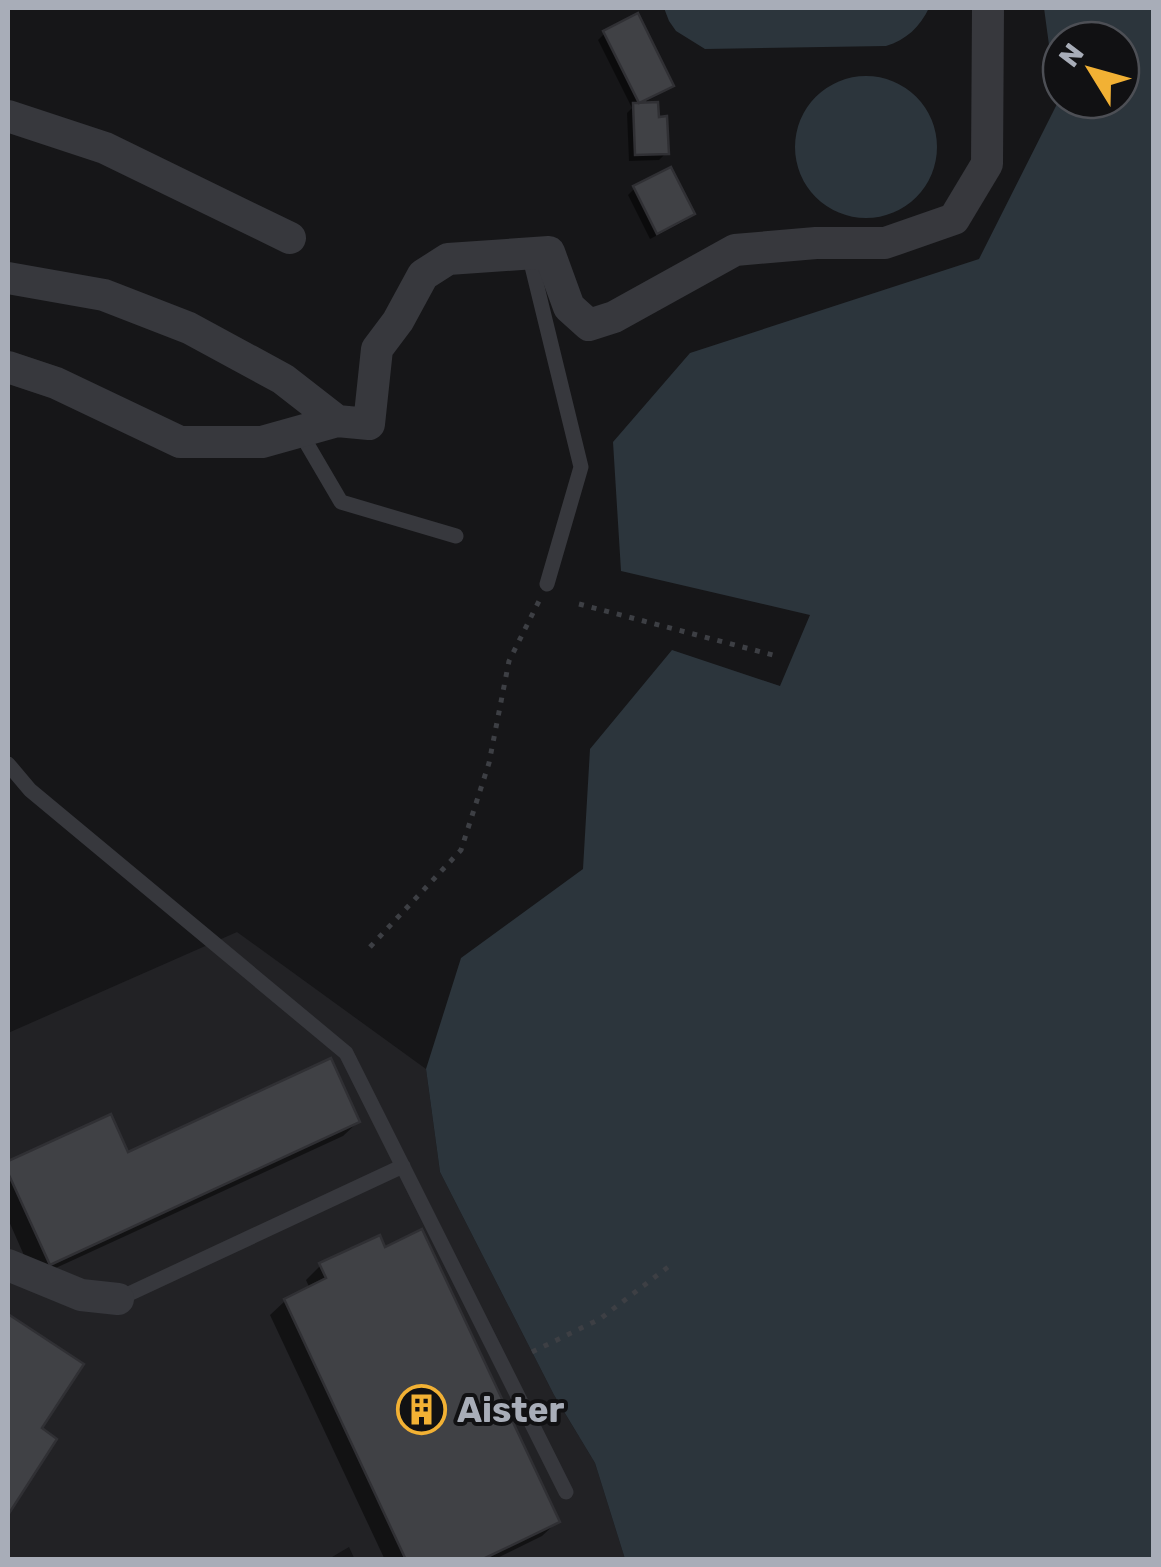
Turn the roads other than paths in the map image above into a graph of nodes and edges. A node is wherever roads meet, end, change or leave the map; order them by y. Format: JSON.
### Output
{"nodes":[{"id":1,"x":988,"y":8,"type":"edge"},
{"id":2,"x":8,"y":116,"type":"edge"},
{"id":3,"x":290,"y":238,"type":"dead end"},
{"id":4,"x":529,"y":254,"type":"junction"},
{"id":5,"x":8,"y":278,"type":"edge"},
{"id":6,"x":8,"y":366,"type":"edge"},
{"id":7,"x":336,"y":421,"type":"junction"},
{"id":8,"x":300,"y":432,"type":"junction"},
{"id":9,"x":456,"y":536,"type":"dead end"},
{"id":10,"x":547,"y":584,"type":"road end"},
{"id":11,"x":8,"y":764,"type":"edge"},
{"id":12,"x":402,"y":1166,"type":"junction"},
{"id":13,"x":8,"y":1265,"type":"edge"},
{"id":14,"x":118,"y":1299,"type":"joint"},
{"id":15,"x":566,"y":1492,"type":"dead end"}],
"edges":[{"from":1,"to":4,"type":"street"},
{"from":2,"to":3,"type":"street"},
{"from":4,"to":7,"type":"street"},
{"from":4,"to":10,"type":"lane"},
{"from":5,"to":7,"type":"street"},
{"from":6,"to":8,"type":"street"},
{"from":7,"to":8,"type":"street"},
{"from":8,"to":9,"type":"lane"},
{"from":11,"to":12,"type":"lane"},
{"from":12,"to":14,"type":"lane"},
{"from":12,"to":15,"type":"lane"},
{"from":13,"to":14,"type":"street"}]}
